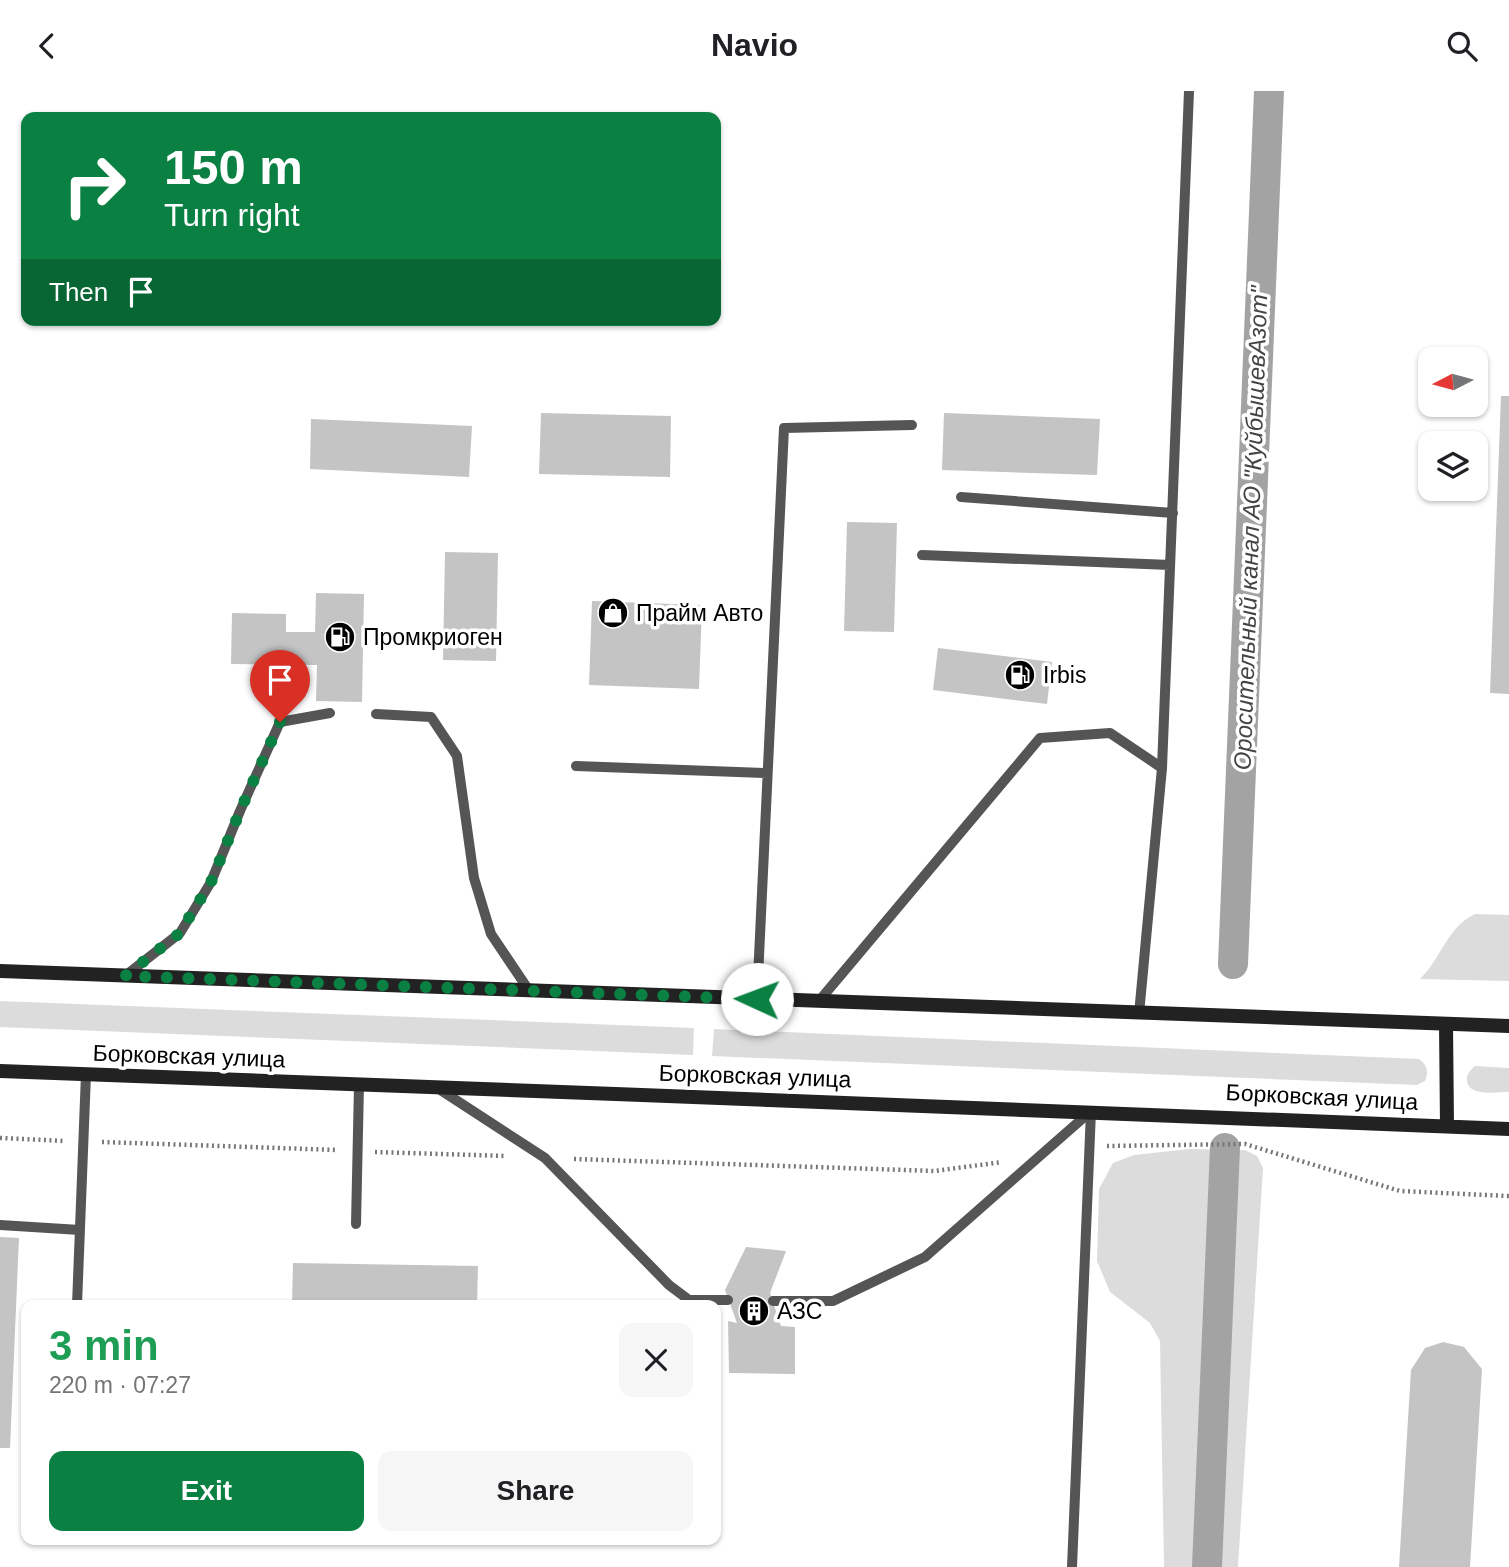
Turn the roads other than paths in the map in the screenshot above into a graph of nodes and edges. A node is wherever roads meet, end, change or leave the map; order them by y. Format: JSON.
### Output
{"nodes":[{"id":1,"x":1189,"y":91,"type":"edge"},
{"id":2,"x":912,"y":425,"type":"dead end"},
{"id":3,"x":961,"y":497,"type":"dead end"},
{"id":4,"x":1173,"y":513,"type":"junction"},
{"id":5,"x":922,"y":555,"type":"dead end"},
{"id":6,"x":1170,"y":565,"type":"junction"},
{"id":7,"x":330,"y":713,"type":"dead end"},
{"id":8,"x":376,"y":714,"type":"dead end"},
{"id":9,"x":576,"y":766,"type":"dead end"},
{"id":10,"x":1162,"y":768,"type":"junction"},
{"id":11,"x":767,"y":773,"type":"junction"},
{"id":12,"x":0,"y":971,"type":"edge"},
{"id":13,"x":125,"y":976,"type":"junction"},
{"id":14,"x":530,"y":992,"type":"junction"},
{"id":15,"x":757,"y":999,"type":"junction"},
{"id":16,"x":818,"y":1001,"type":"junction"},
{"id":17,"x":1139,"y":1014,"type":"junction"},
{"id":18,"x":1446,"y":1024,"type":"junction"},
{"id":19,"x":1509,"y":1026,"type":"edge"},
{"id":20,"x":0,"y":1071,"type":"edge"},
{"id":21,"x":86,"y":1075,"type":"junction"},
{"id":22,"x":359,"y":1085,"type":"junction"},
{"id":23,"x":439,"y":1089,"type":"junction"},
{"id":24,"x":1091,"y":1111,"type":"junction"},
{"id":25,"x":1447,"y":1126,"type":"junction"},
{"id":26,"x":1509,"y":1129,"type":"edge"},
{"id":27,"x":356,"y":1224,"type":"dead end"},
{"id":28,"x":0,"y":1225,"type":"edge"},
{"id":29,"x":80,"y":1230,"type":"junction"},
{"id":30,"x":77,"y":1300,"type":"edge"},
{"id":31,"x":729,"y":1300,"type":"dead end"},
{"id":32,"x":773,"y":1301,"type":"dead end"},
{"id":33,"x":1072,"y":1567,"type":"edge"}],
"edges":[{"from":1,"to":4,"type":"lane"},
{"from":2,"to":11,"type":"lane"},
{"from":3,"to":4,"type":"lane"},
{"from":4,"to":6,"type":"lane"},
{"from":5,"to":6,"type":"lane"},
{"from":6,"to":10,"type":"lane"},
{"from":7,"to":13,"type":"lane"},
{"from":8,"to":14,"type":"lane"},
{"from":9,"to":11,"type":"lane"},
{"from":10,"to":16,"type":"lane"},
{"from":10,"to":17,"type":"lane"},
{"from":11,"to":15,"type":"lane"},
{"from":12,"to":13,"type":"main road"},
{"from":13,"to":14,"type":"main road"},
{"from":14,"to":15,"type":"main road"},
{"from":15,"to":16,"type":"main road"},
{"from":16,"to":17,"type":"main road"},
{"from":17,"to":18,"type":"main road"},
{"from":18,"to":19,"type":"main road"},
{"from":18,"to":25,"type":"main road"},
{"from":20,"to":21,"type":"main road","name":"Борковская улица"},
{"from":21,"to":22,"type":"main road","name":"Борковская улица"},
{"from":21,"to":29,"type":"lane"},
{"from":22,"to":23,"type":"main road","name":"Борковская улица"},
{"from":22,"to":27,"type":"lane"},
{"from":23,"to":24,"type":"main road","name":"Борковская улица"},
{"from":23,"to":31,"type":"lane"},
{"from":24,"to":25,"type":"main road","name":"Борковская улица"},
{"from":24,"to":32,"type":"lane"},
{"from":24,"to":33,"type":"lane"},
{"from":25,"to":26,"type":"main road","name":"Борковская улица"},
{"from":28,"to":29,"type":"lane"},
{"from":29,"to":30,"type":"lane"}]}
